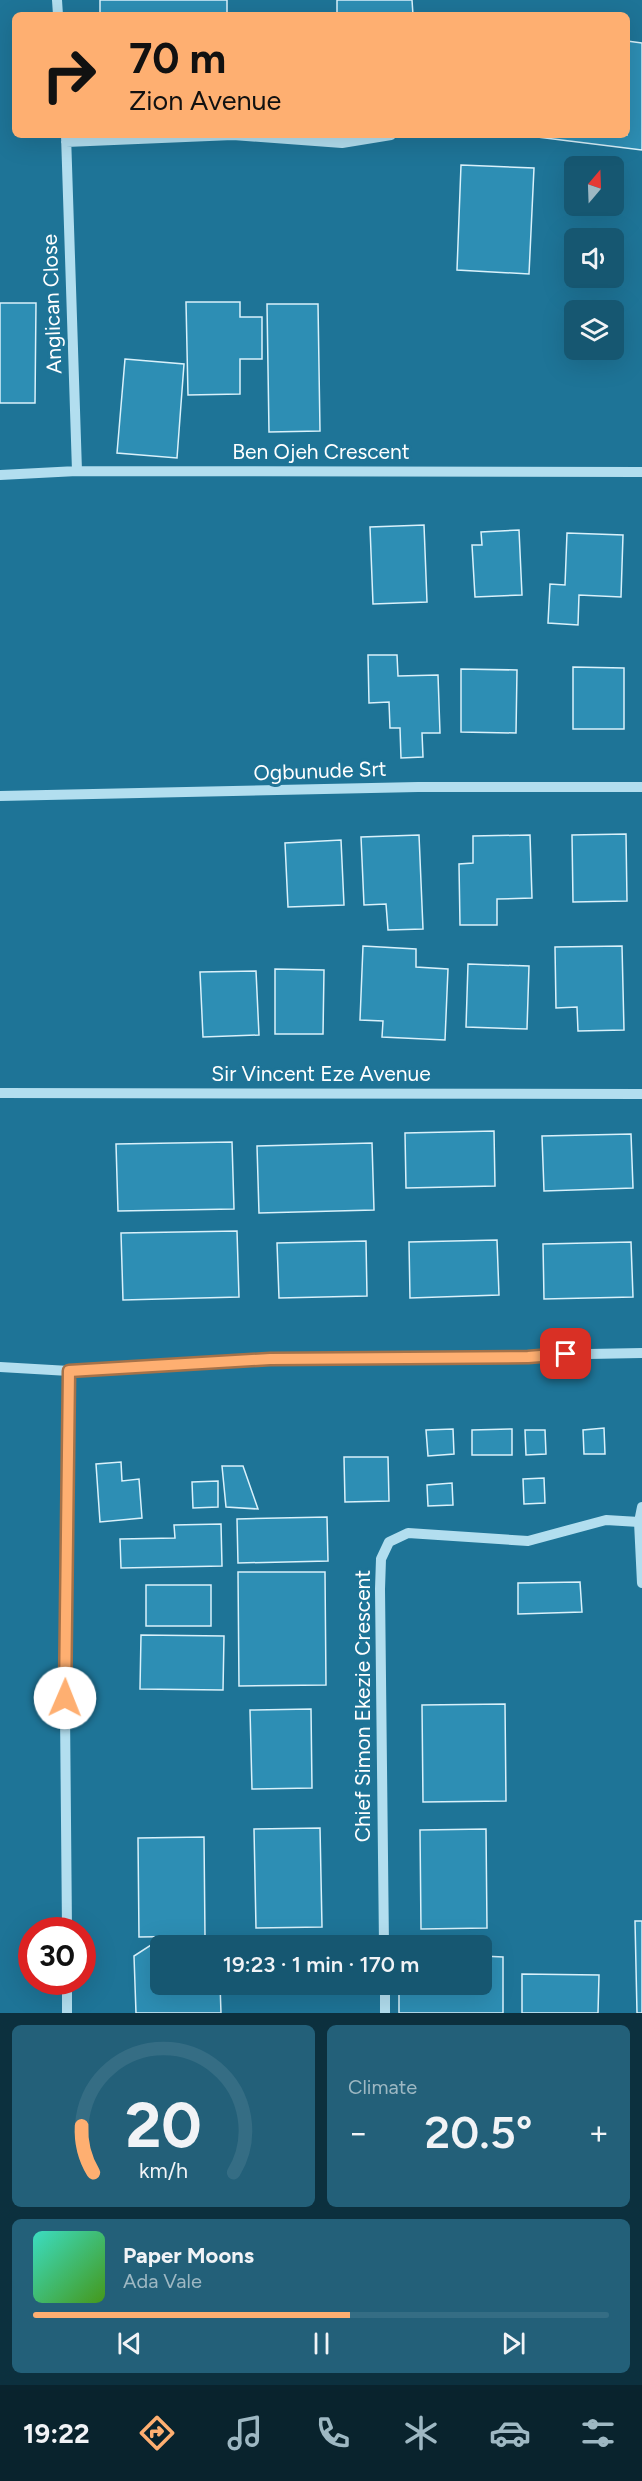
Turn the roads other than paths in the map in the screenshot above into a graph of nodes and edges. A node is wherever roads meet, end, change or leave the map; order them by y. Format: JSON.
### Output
{"nodes":[{"id":1,"x":108,"y":138,"type":"edge"},
{"id":2,"x":274,"y":138,"type":"edge"},
{"id":3,"x":373,"y":138,"type":"edge"},
{"id":4,"x":66,"y":139,"type":"edge"},
{"id":5,"x":77,"y":471,"type":"junction"},
{"id":6,"x":642,"y":472,"type":"edge"},
{"id":7,"x":0,"y":475,"type":"edge"},
{"id":8,"x":642,"y":787,"type":"edge"},
{"id":9,"x":0,"y":796,"type":"edge"},
{"id":10,"x":0,"y":1093,"type":"edge"},
{"id":11,"x":642,"y":1094,"type":"edge"},
{"id":12,"x":642,"y":1353,"type":"edge"},
{"id":13,"x":0,"y":1367,"type":"edge"},
{"id":14,"x":69,"y":1371,"type":"junction"},
{"id":15,"x":642,"y":1507,"type":"edge"},
{"id":16,"x":639,"y":1522,"type":"junction"},
{"id":17,"x":642,"y":1583,"type":"edge"},
{"id":18,"x":66,"y":1917,"type":"edge"},
{"id":19,"x":384,"y":1935,"type":"edge"},
{"id":20,"x":67,"y":1995,"type":"edge"},
{"id":21,"x":384,"y":1995,"type":"edge"},
{"id":22,"x":67,"y":2013,"type":"edge"},
{"id":23,"x":385,"y":2013,"type":"edge"}],
"edges":[{"from":1,"to":4,"type":"street"},
{"from":2,"to":3,"type":"street"},
{"from":4,"to":5,"type":"street","name":"Anglican Close"},
{"from":5,"to":6,"type":"street","name":"Ben Ojeh Crescent"},
{"from":5,"to":7,"type":"street","name":"Ben Ojeh Crescent"},
{"from":8,"to":9,"type":"street","name":"Ogbunude Srt"},
{"from":10,"to":11,"type":"street","name":"Sir Vincent Eze Avenue"},
{"from":12,"to":14,"type":"street"},
{"from":13,"to":14,"type":"street"},
{"from":14,"to":18,"type":"street"},
{"from":15,"to":16,"type":"street"},
{"from":16,"to":17,"type":"street"},
{"from":16,"to":19,"type":"street","name":"Chief Simon Ekezie Crescent"},
{"from":20,"to":22,"type":"street"},
{"from":21,"to":23,"type":"street"}]}
